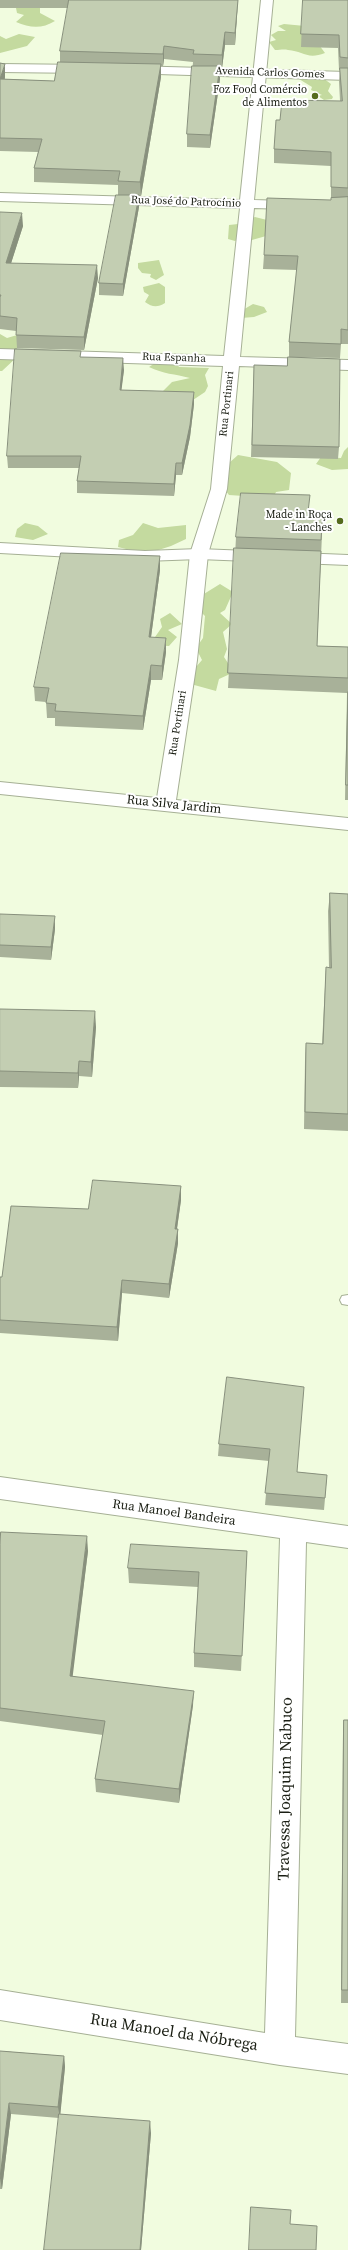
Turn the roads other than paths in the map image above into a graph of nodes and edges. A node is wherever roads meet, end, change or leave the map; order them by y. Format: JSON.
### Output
{"nodes":[{"id":1,"x":267,"y":0,"type":"edge"},
{"id":2,"x":0,"y":56,"type":"edge"},
{"id":3,"x":95,"y":58,"type":"edge"},
{"id":4,"x":127,"y":58,"type":"edge"},
{"id":5,"x":348,"y":64,"type":"edge"},
{"id":6,"x":260,"y":67,"type":"junction"},
{"id":7,"x":0,"y":68,"type":"edge"},
{"id":8,"x":102,"y":70,"type":"edge"},
{"id":9,"x":118,"y":70,"type":"edge"},
{"id":10,"x":348,"y":76,"type":"edge"},
{"id":11,"x":0,"y":197,"type":"edge"},
{"id":12,"x":246,"y":204,"type":"junction"},
{"id":13,"x":348,"y":207,"type":"edge"},
{"id":14,"x":0,"y":354,"type":"edge"},
{"id":15,"x":232,"y":360,"type":"junction"},
{"id":16,"x":348,"y":365,"type":"edge"},
{"id":17,"x":0,"y":548,"type":"edge"},
{"id":18,"x":200,"y":554,"type":"junction"},
{"id":19,"x":348,"y":560,"type":"edge"},
{"id":20,"x":0,"y":788,"type":"edge"},
{"id":21,"x":166,"y":804,"type":"junction"},
{"id":22,"x":348,"y":824,"type":"edge"},
{"id":23,"x":0,"y":1488,"type":"edge"},
{"id":24,"x":293,"y":1529,"type":"junction"},
{"id":25,"x":348,"y":1537,"type":"edge"},
{"id":26,"x":0,"y":2005,"type":"edge"},
{"id":27,"x":280,"y":2050,"type":"junction"},
{"id":28,"x":348,"y":2059,"type":"edge"}],
"edges":[{"from":1,"to":6,"type":"street","name":"Rua Portinari"},
{"from":2,"to":3,"type":"street"},
{"from":4,"to":6,"type":"street","name":"Avenida Carlos Gomes"},
{"from":5,"to":6,"type":"street","name":"Avenida Carlos Gomes"},
{"from":6,"to":9,"type":"street","name":"Avenida Carlos Gomes"},
{"from":6,"to":10,"type":"street","name":"Avenida Carlos Gomes"},
{"from":6,"to":12,"type":"street","name":"Rua Portinari"},
{"from":7,"to":8,"type":"street"},
{"from":11,"to":12,"type":"street","name":"Rua José do Patrocínio"},
{"from":12,"to":13,"type":"street","name":"Rua José do Patrocínio"},
{"from":12,"to":15,"type":"street","name":"Rua Portinari"},
{"from":14,"to":15,"type":"street","name":"Rua Espanha"},
{"from":15,"to":16,"type":"street","name":"Rua Espanha"},
{"from":15,"to":18,"type":"street","name":"Rua Portinari"},
{"from":17,"to":18,"type":"street"},
{"from":18,"to":19,"type":"street"},
{"from":18,"to":21,"type":"street","name":"Rua Portinari"},
{"from":20,"to":21,"type":"street","name":"Rua Silva Jardim"},
{"from":21,"to":22,"type":"street","name":"Rua Silva Jardim"},
{"from":23,"to":24,"type":"street","name":"Rua Manoel Bandeira"},
{"from":24,"to":25,"type":"street","name":"Rua Manoel Bandeira"},
{"from":24,"to":27,"type":"street","name":"Travessa Joaquim Nabuco"},
{"from":26,"to":27,"type":"street","name":"Rua Manoel da Nóbrega"},
{"from":27,"to":28,"type":"street","name":"Rua Manoel da Nóbrega"}]}
